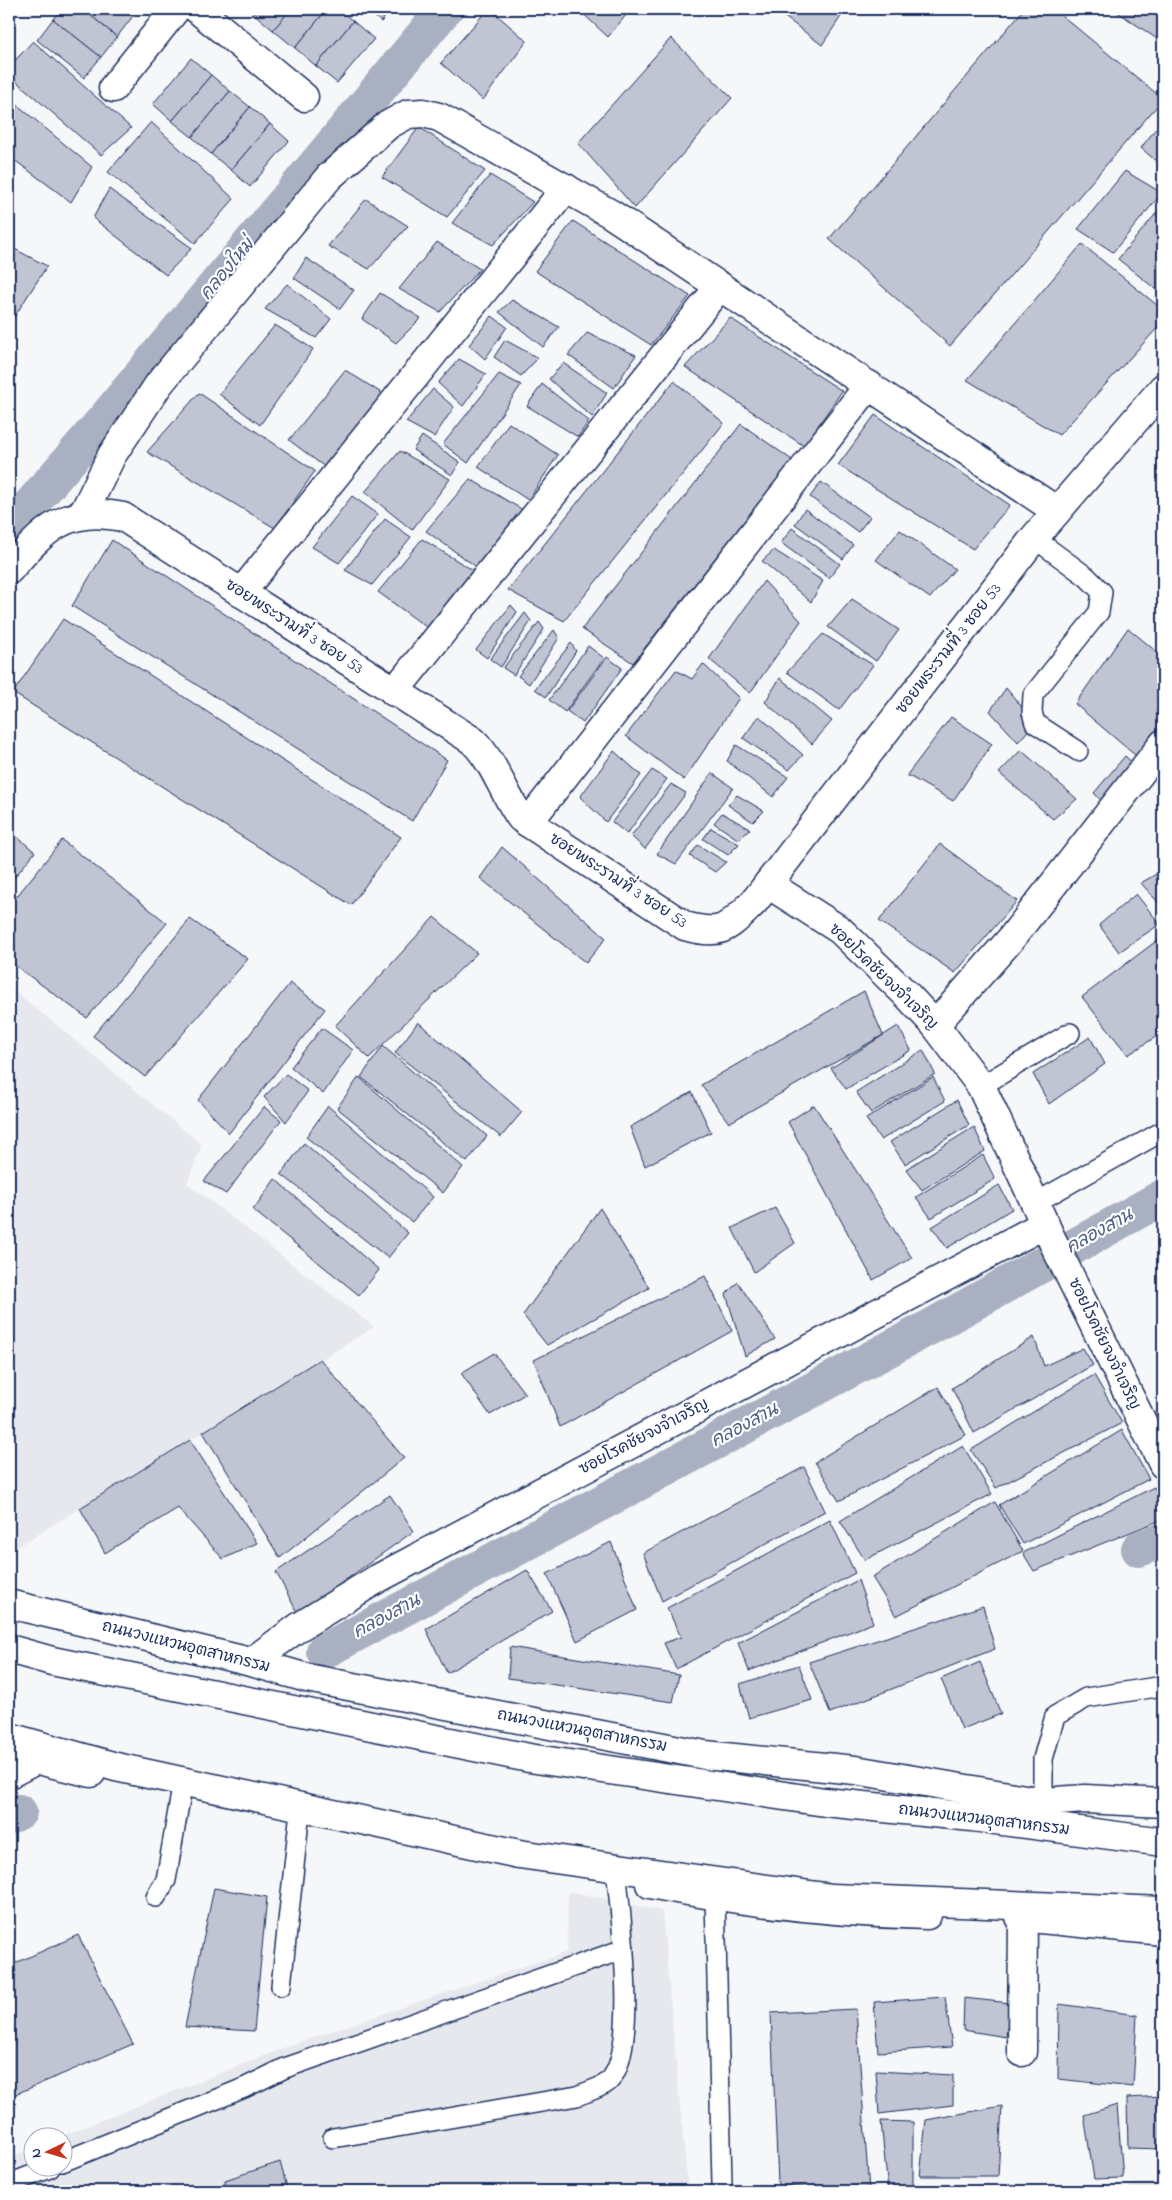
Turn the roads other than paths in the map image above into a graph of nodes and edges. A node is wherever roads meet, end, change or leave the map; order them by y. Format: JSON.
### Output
{"nodes":[{"id":1,"x":176,"y":9,"type":"edge"},
{"id":2,"x":197,"y":9,"type":"edge"},
{"id":3,"x":113,"y":88,"type":"dead end"},
{"id":4,"x":304,"y":97,"type":"dead end"},
{"id":5,"x":566,"y":188,"type":"junction"},
{"id":6,"x":720,"y":286,"type":"junction"},
{"id":7,"x":869,"y":385,"type":"junction"},
{"id":8,"x":1163,"y":388,"type":"edge"},
{"id":9,"x":1057,"y":511,"type":"junction"},
{"id":10,"x":82,"y":514,"type":"junction"},
{"id":11,"x":1034,"y":538,"type":"junction"},
{"id":12,"x":9,"y":570,"type":"edge"},
{"id":13,"x":241,"y":593,"type":"junction"},
{"id":14,"x":394,"y":692,"type":"junction"},
{"id":15,"x":1163,"y":744,"type":"edge"},
{"id":16,"x":1078,"y":751,"type":"dead end"},
{"id":17,"x":528,"y":823,"type":"junction"},
{"id":18,"x":768,"y":884,"type":"junction"},
{"id":19,"x":935,"y":1025,"type":"junction"},
{"id":20,"x":1070,"y":1033,"type":"dead end"},
{"id":21,"x":981,"y":1086,"type":"junction"},
{"id":22,"x":1163,"y":1131,"type":"edge"},
{"id":23,"x":1046,"y":1224,"type":"junction"},
{"id":24,"x":1163,"y":1464,"type":"edge"},
{"id":25,"x":9,"y":1604,"type":"edge"},
{"id":26,"x":9,"y":1649,"type":"edge"},
{"id":27,"x":251,"y":1662,"type":"junction"},
{"id":28,"x":1163,"y":1686,"type":"edge"},
{"id":29,"x":9,"y":1736,"type":"edge"},
{"id":30,"x":9,"y":1753,"type":"edge"},
{"id":31,"x":36,"y":1760,"type":"junction"},
{"id":32,"x":9,"y":1774,"type":"edge"},
{"id":33,"x":181,"y":1793,"type":"junction"},
{"id":34,"x":1043,"y":1802,"type":"junction"},
{"id":35,"x":1163,"y":1803,"type":"edge"},
{"id":36,"x":299,"y":1820,"type":"junction"},
{"id":37,"x":1163,"y":1842,"type":"edge"},
{"id":38,"x":617,"y":1878,"type":"junction"},
{"id":39,"x":156,"y":1897,"type":"dead end"},
{"id":40,"x":715,"y":1897,"type":"junction"},
{"id":41,"x":1163,"y":1911,"type":"edge"},
{"id":42,"x":1023,"y":1917,"type":"junction"},
{"id":43,"x":1163,"y":1931,"type":"edge"},
{"id":44,"x":624,"y":1949,"type":"junction"},
{"id":45,"x":281,"y":1986,"type":"dead end"},
{"id":46,"x":1022,"y":2052,"type":"dead end"},
{"id":47,"x":333,"y":2138,"type":"dead end"},
{"id":48,"x":72,"y":2158,"type":"edge"},
{"id":49,"x":24,"y":2178,"type":"edge"},
{"id":50,"x":722,"y":2183,"type":"dead end"},
{"id":51,"x":9,"y":2184,"type":"edge"}],
"edges":[{"from":1,"to":3,"type":"street"},
{"from":2,"to":4,"type":"street"},
{"from":5,"to":6,"type":"street"},
{"from":5,"to":10,"type":"street"},
{"from":5,"to":13,"type":"street"},
{"from":6,"to":7,"type":"street"},
{"from":6,"to":14,"type":"street"},
{"from":7,"to":9,"type":"street"},
{"from":7,"to":17,"type":"street"},
{"from":8,"to":9,"type":"street","name":"ซอยพระรามที่ 3 ซอย 53"},
{"from":9,"to":11,"type":"street","name":"ซอยพระรามที่ 3 ซอย 53"},
{"from":10,"to":12,"type":"street","name":"ซอยพระรามที่ 3 ซอย 53"},
{"from":10,"to":13,"type":"street","name":"ซอยพระรามที่ 3 ซอย 53"},
{"from":11,"to":16,"type":"lane"},
{"from":11,"to":18,"type":"street","name":"ซอยพระรามที่ 3 ซอย 53"},
{"from":13,"to":14,"type":"street","name":"ซอยพระรามที่ 3 ซอย 53"},
{"from":14,"to":17,"type":"street","name":"ซอยพระรามที่ 3 ซอย 53"},
{"from":15,"to":19,"type":"street"},
{"from":17,"to":18,"type":"street","name":"ซอยพระรามที่ 3 ซอย 53"},
{"from":18,"to":19,"type":"street","name":"ซอยโรคชัยจงจำเจริญ"},
{"from":19,"to":21,"type":"street","name":"ซอยโรคชัยจงจำเจริญ"},
{"from":20,"to":21,"type":"lane"},
{"from":21,"to":23,"type":"street","name":"ซอยโรคชัยจงจำเจริญ"},
{"from":22,"to":23,"type":"lane"},
{"from":23,"to":24,"type":"street","name":"ซอยโรคชัยจงจำเจริญ"},
{"from":23,"to":27,"type":"street","name":"ซอยโรคชัยจงจำเจริญ"},
{"from":25,"to":27,"type":"street","name":"ถนนวงแหวนอุตสาหกรรม"},
{"from":26,"to":37,"type":"street","name":"ถนนวงแหวนอุตสาหกรรม"},
{"from":27,"to":34,"type":"street","name":"ถนนวงแหวนอุตสาหกรรม"},
{"from":28,"to":34,"type":"lane"},
{"from":29,"to":41,"type":"street"},
{"from":30,"to":31,"type":"street"},
{"from":31,"to":32,"type":"street"},
{"from":31,"to":33,"type":"street"},
{"from":33,"to":36,"type":"street"},
{"from":33,"to":39,"type":"lane"},
{"from":34,"to":35,"type":"street","name":"ถนนวงแหวนอุตสาหกรรม"},
{"from":36,"to":38,"type":"street"},
{"from":36,"to":45,"type":"lane"},
{"from":38,"to":40,"type":"street"},
{"from":38,"to":44,"type":"lane"},
{"from":40,"to":42,"type":"street"},
{"from":40,"to":50,"type":"lane"},
{"from":42,"to":43,"type":"street"},
{"from":42,"to":46,"type":"street"},
{"from":44,"to":47,"type":"lane"},
{"from":44,"to":48,"type":"lane"},
{"from":49,"to":51,"type":"lane"}]}
